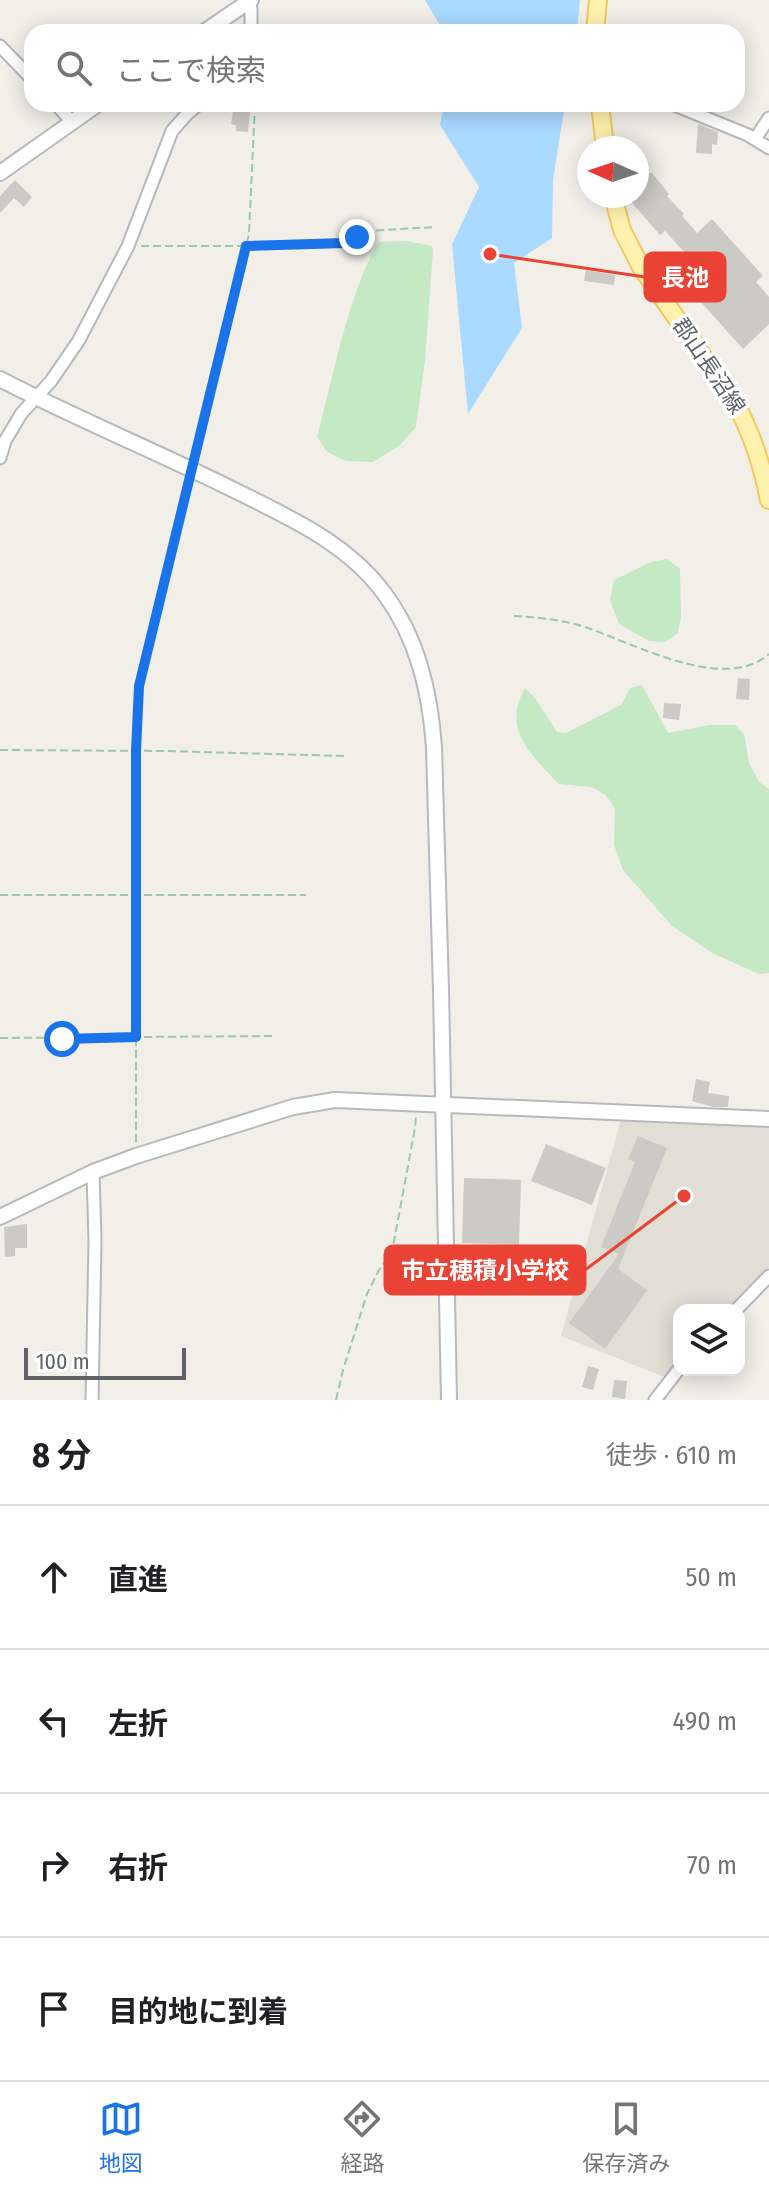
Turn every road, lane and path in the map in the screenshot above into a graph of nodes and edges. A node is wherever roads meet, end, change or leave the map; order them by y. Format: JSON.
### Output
{"nodes":[{"id":1,"x":598,"y":0,"type":"edge"},
{"id":2,"x":250,"y":1,"type":"edge"},
{"id":3,"x":216,"y":24,"type":"edge"},
{"id":4,"x":251,"y":24,"type":"edge"},
{"id":5,"x":596,"y":24,"type":"edge"},
{"id":6,"x":0,"y":46,"type":"edge"},
{"id":7,"x":24,"y":71,"type":"edge"},
{"id":8,"x":63,"y":112,"type":"edge"},
{"id":9,"x":86,"y":112,"type":"edge"},
{"id":10,"x":189,"y":112,"type":"edge"},
{"id":11,"x":255,"y":112,"type":"edge"},
{"id":12,"x":601,"y":112,"type":"edge"},
{"id":13,"x":691,"y":112,"type":"edge"},
{"id":14,"x":769,"y":118,"type":"edge"},
{"id":15,"x":72,"y":122,"type":"junction"},
{"id":16,"x":604,"y":136,"type":"edge"},
{"id":17,"x":755,"y":139,"type":"junction"},
{"id":18,"x":769,"y":148,"type":"edge"},
{"id":19,"x":0,"y":173,"type":"edge"},
{"id":20,"x":616,"y":208,"type":"edge"},
{"id":21,"x":435,"y":227,"type":"dead end"},
{"id":22,"x":128,"y":246,"type":"junction"},
{"id":23,"x":246,"y":246,"type":"junction"},
{"id":24,"x":0,"y":379,"type":"edge"},
{"id":25,"x":35,"y":397,"type":"junction"},
{"id":26,"x":0,"y":458,"type":"edge"},
{"id":27,"x":192,"y":469,"type":"junction"},
{"id":28,"x":769,"y":500,"type":"edge"},
{"id":29,"x":514,"y":616,"type":"dead end"},
{"id":30,"x":769,"y":654,"type":"edge"},
{"id":31,"x":0,"y":750,"type":"edge"},
{"id":32,"x":136,"y":751,"type":"junction"},
{"id":33,"x":345,"y":756,"type":"dead end"},
{"id":34,"x":0,"y":895,"type":"edge"},
{"id":35,"x":306,"y":895,"type":"dead end"},
{"id":36,"x":137,"y":896,"type":"junction"},
{"id":37,"x":272,"y":1036,"type":"dead end"},
{"id":38,"x":136,"y":1037,"type":"junction"},
{"id":39,"x":0,"y":1038,"type":"edge"},
{"id":40,"x":416,"y":1103,"type":"junction"},
{"id":41,"x":442,"y":1105,"type":"junction"},
{"id":42,"x":769,"y":1119,"type":"edge"},
{"id":43,"x":136,"y":1156,"type":"junction"},
{"id":44,"x":93,"y":1172,"type":"junction"},
{"id":45,"x":0,"y":1217,"type":"edge"},
{"id":46,"x":769,"y":1276,"type":"edge"},
{"id":47,"x":742,"y":1304,"type":"edge"},
{"id":48,"x":674,"y":1376,"type":"edge"},
{"id":49,"x":92,"y":1400,"type":"edge"},
{"id":50,"x":336,"y":1400,"type":"edge"},
{"id":51,"x":449,"y":1400,"type":"edge"},
{"id":52,"x":655,"y":1400,"type":"edge"}],
"edges":[{"from":1,"to":5,"type":"main road"},
{"from":2,"to":3,"type":"street"},
{"from":2,"to":4,"type":"street"},
{"from":6,"to":7,"type":"street"},
{"from":8,"to":15,"type":"street"},
{"from":9,"to":15,"type":"street"},
{"from":10,"to":22,"type":"street"},
{"from":11,"to":23,"type":"path"},
{"from":12,"to":16,"type":"main road"},
{"from":13,"to":17,"type":"street"},
{"from":14,"to":17,"type":"street"},
{"from":15,"to":19,"type":"street"},
{"from":17,"to":18,"type":"street"},
{"from":20,"to":28,"type":"main road","name":"郡山長沼線"},
{"from":21,"to":23,"type":"path"},
{"from":22,"to":23,"type":"path"},
{"from":22,"to":25,"type":"street"},
{"from":23,"to":27,"type":"path"},
{"from":24,"to":25,"type":"street"},
{"from":25,"to":26,"type":"street"},
{"from":25,"to":27,"type":"street"},
{"from":27,"to":32,"type":"path"},
{"from":27,"to":41,"type":"street"},
{"from":29,"to":30,"type":"path"},
{"from":31,"to":32,"type":"path"},
{"from":32,"to":33,"type":"path"},
{"from":32,"to":36,"type":"path"},
{"from":34,"to":36,"type":"path"},
{"from":35,"to":36,"type":"path"},
{"from":36,"to":38,"type":"path"},
{"from":37,"to":38,"type":"path"},
{"from":38,"to":39,"type":"path"},
{"from":38,"to":43,"type":"path"},
{"from":40,"to":41,"type":"street"},
{"from":40,"to":43,"type":"street"},
{"from":40,"to":50,"type":"path"},
{"from":41,"to":42,"type":"street"},
{"from":41,"to":51,"type":"street"},
{"from":43,"to":44,"type":"street"},
{"from":44,"to":45,"type":"street"},
{"from":44,"to":49,"type":"street"},
{"from":46,"to":47,"type":"street"},
{"from":48,"to":52,"type":"street"}]}
